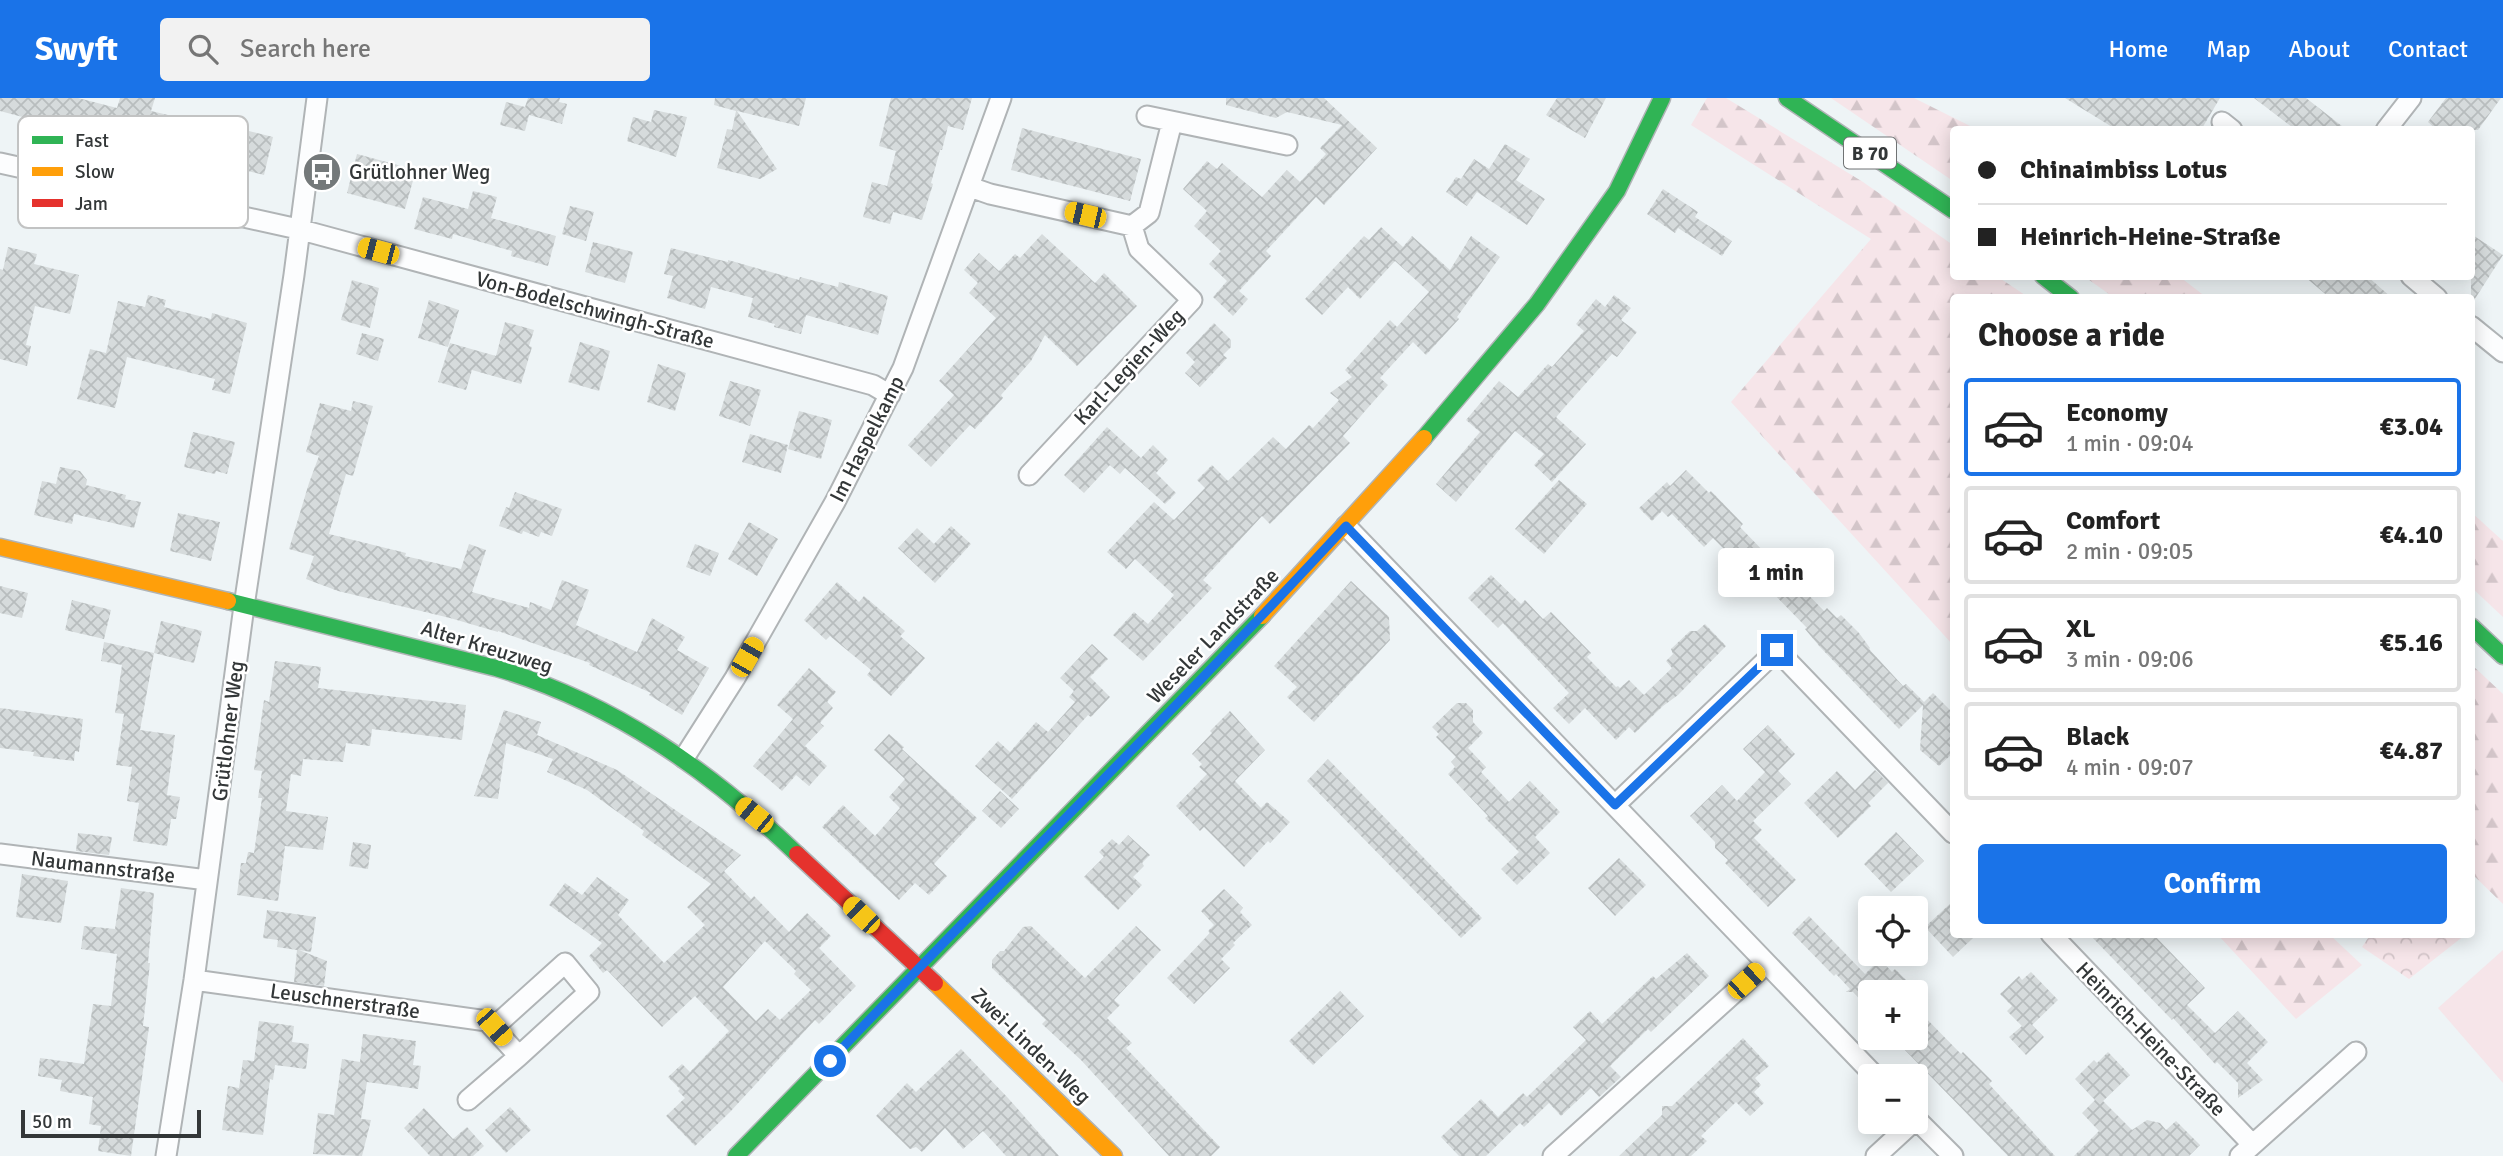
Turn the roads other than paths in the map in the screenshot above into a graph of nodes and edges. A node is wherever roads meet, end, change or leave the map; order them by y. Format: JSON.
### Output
{"nodes":[{"id":1,"x":317,"y":98,"type":"edge"},
{"id":2,"x":1001,"y":98,"type":"edge"},
{"id":3,"x":1662,"y":98,"type":"edge"},
{"id":4,"x":1787,"y":98,"type":"edge"},
{"id":5,"x":2411,"y":98,"type":"edge"},
{"id":6,"x":1147,"y":116,"type":"dead end"},
{"id":7,"x":1172,"y":122,"type":"junction"},
{"id":8,"x":2389,"y":126,"type":"edge"},
{"id":9,"x":1287,"y":145,"type":"dead end"},
{"id":10,"x":0,"y":163,"type":"edge"},
{"id":11,"x":18,"y":167,"type":"edge"},
{"id":12,"x":970,"y":187,"type":"junction"},
{"id":13,"x":1950,"y":208,"type":"edge"},
{"id":14,"x":248,"y":218,"type":"edge"},
{"id":15,"x":1132,"y":226,"type":"junction"},
{"id":16,"x":298,"y":229,"type":"junction"},
{"id":17,"x":2048,"y":280,"type":"edge"},
{"id":18,"x":2416,"y":280,"type":"edge"},
{"id":19,"x":2066,"y":294,"type":"edge"},
{"id":20,"x":2432,"y":294,"type":"edge"},
{"id":21,"x":2475,"y":329,"type":"edge"},
{"id":22,"x":2503,"y":352,"type":"edge"},
{"id":23,"x":890,"y":395,"type":"junction"},
{"id":24,"x":1029,"y":475,"type":"dead end"},
{"id":25,"x":1346,"y":526,"type":"junction"},
{"id":26,"x":0,"y":547,"type":"edge"},
{"id":27,"x":244,"y":606,"type":"junction"},
{"id":28,"x":2475,"y":630,"type":"edge"},
{"id":29,"x":2503,"y":656,"type":"edge"},
{"id":30,"x":684,"y":758,"type":"junction"},
{"id":31,"x":1615,"y":805,"type":"junction"},
{"id":32,"x":1950,"y":830,"type":"edge"},
{"id":33,"x":0,"y":854,"type":"edge"},
{"id":34,"x":207,"y":880,"type":"junction"},
{"id":35,"x":2055,"y":938,"type":"edge"},
{"id":36,"x":1766,"y":964,"type":"junction"},
{"id":37,"x":919,"y":967,"type":"junction"},
{"id":38,"x":194,"y":980,"type":"junction"},
{"id":39,"x":494,"y":1027,"type":"junction"},
{"id":40,"x":2356,"y":1052,"type":"dead end"},
{"id":41,"x":519,"y":1056,"type":"junction"},
{"id":42,"x":1862,"y":1064,"type":"edge"},
{"id":43,"x":468,"y":1100,"type":"dead end"},
{"id":44,"x":1928,"y":1133,"type":"edge"},
{"id":45,"x":1901,"y":1134,"type":"edge"},
{"id":46,"x":2246,"y":1150,"type":"edge"},
{"id":47,"x":166,"y":1156,"type":"edge"},
{"id":48,"x":736,"y":1156,"type":"edge"},
{"id":49,"x":1114,"y":1156,"type":"edge"},
{"id":50,"x":1553,"y":1156,"type":"edge"},
{"id":51,"x":1876,"y":1156,"type":"edge"},
{"id":52,"x":1953,"y":1156,"type":"edge"}],
"edges":[{"from":1,"to":16,"type":"street","name":"Grütlohner Weg"},
{"from":2,"to":12,"type":"street","name":"Im Haspelkamp"},
{"from":3,"to":25,"type":"street","name":"Weseler Landstraße"},
{"from":4,"to":13,"type":"street","number":"B 70"},
{"from":5,"to":8,"type":"street"},
{"from":6,"to":7,"type":"street"},
{"from":7,"to":9,"type":"street"},
{"from":7,"to":15,"type":"street"},
{"from":10,"to":11,"type":"street","name":"Von-Bodelschwingh-Straße"},
{"from":12,"to":15,"type":"street"},
{"from":12,"to":23,"type":"street","name":"Im Haspelkamp"},
{"from":14,"to":16,"type":"street","name":"Von-Bodelschwingh-Straße"},
{"from":15,"to":24,"type":"street","name":"Karl-Legien-Weg"},
{"from":16,"to":23,"type":"street","name":"Von-Bodelschwingh-Straße"},
{"from":16,"to":27,"type":"street","name":"Grütlohner Weg"},
{"from":17,"to":19,"type":"street"},
{"from":18,"to":20,"type":"street"},
{"from":21,"to":22,"type":"street"},
{"from":23,"to":30,"type":"street","name":"Im Haspelkamp"},
{"from":25,"to":31,"type":"street"},
{"from":25,"to":37,"type":"street","name":"Weseler Landstraße"},
{"from":26,"to":27,"type":"street","name":"Alter Kreuzweg"},
{"from":27,"to":30,"type":"street","name":"Alter Kreuzweg"},
{"from":27,"to":34,"type":"street","name":"Grütlohner Weg"},
{"from":28,"to":29,"type":"street"},
{"from":30,"to":37,"type":"street","name":"Alter Kreuzweg"},
{"from":31,"to":32,"type":"street"},
{"from":31,"to":36,"type":"street"},
{"from":33,"to":34,"type":"street","name":"Naumannstraße"},
{"from":34,"to":38,"type":"street","name":"Grütlohner Weg"},
{"from":35,"to":46,"type":"street","name":"Heinrich-Heine-Straße"},
{"from":36,"to":42,"type":"street"},
{"from":36,"to":50,"type":"street"},
{"from":37,"to":48,"type":"street","name":"Weseler Landstraße"},
{"from":37,"to":49,"type":"street","name":"Zwei-Linden-Weg"},
{"from":38,"to":39,"type":"street","name":"Leuschnerstraße"},
{"from":38,"to":47,"type":"street","name":"Grütlohner Weg"},
{"from":39,"to":41,"type":"street"},
{"from":39,"to":41,"type":"street"},
{"from":40,"to":46,"type":"street"},
{"from":41,"to":43,"type":"street"},
{"from":44,"to":52,"type":"street"},
{"from":45,"to":51,"type":"street"}]}
